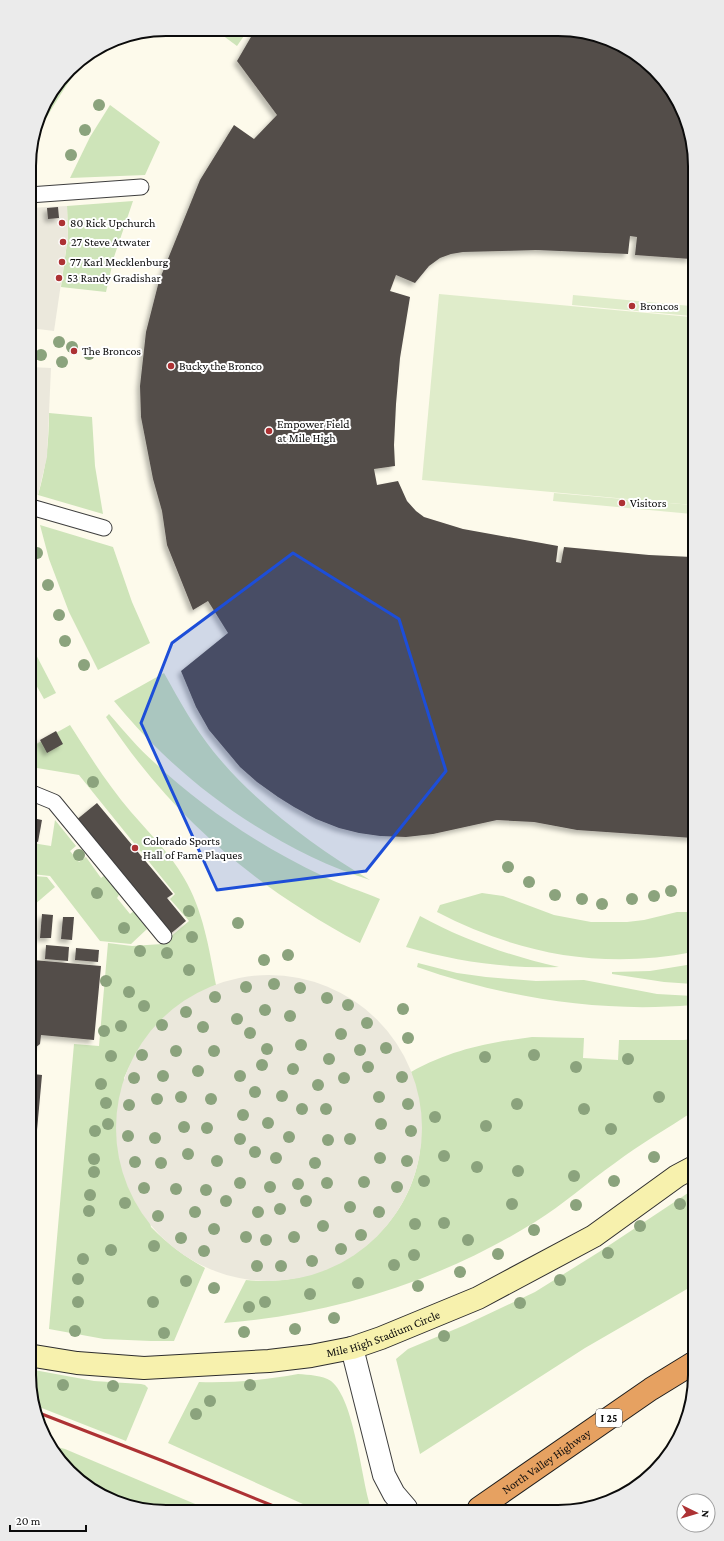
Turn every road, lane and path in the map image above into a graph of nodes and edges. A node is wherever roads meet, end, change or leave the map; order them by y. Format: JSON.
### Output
{"nodes":[{"id":1,"x":141,"y":187,"type":"dead end"},
{"id":2,"x":36,"y":194,"type":"edge"},
{"id":3,"x":36,"y":509,"type":"edge"},
{"id":4,"x":104,"y":528,"type":"dead end"},
{"id":5,"x":36,"y":795,"type":"edge"},
{"id":6,"x":164,"y":936,"type":"dead end"},
{"id":7,"x":688,"y":1170,"type":"edge"},
{"id":8,"x":352,"y":1348,"type":"junction"},
{"id":9,"x":36,"y":1356,"type":"edge"},
{"id":10,"x":688,"y":1366,"type":"edge"},
{"id":11,"x":403,"y":1505,"type":"edge"},
{"id":12,"x":483,"y":1505,"type":"edge"}],
"edges":[{"from":1,"to":2,"type":"lane"},
{"from":3,"to":4,"type":"lane"},
{"from":5,"to":6,"type":"lane"},
{"from":7,"to":8,"type":"street","name":"Mile High Stadium Circle"},
{"from":8,"to":9,"type":"street","name":"Mile High Stadium Circle"},
{"from":8,"to":11,"type":"street"},
{"from":10,"to":12,"type":"highway","name":"North Valley Highway","number":"I 25"}]}
